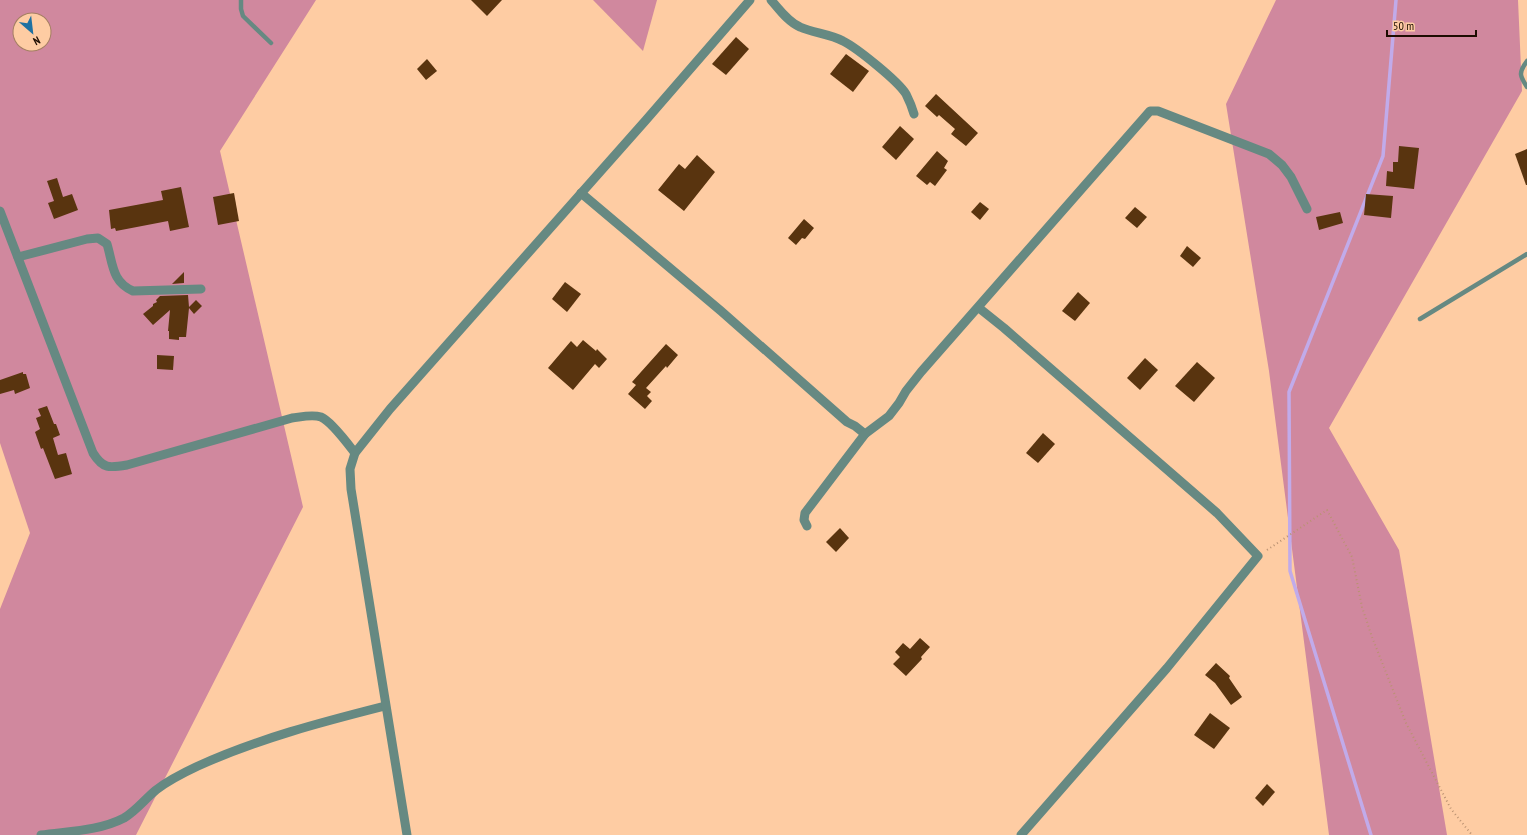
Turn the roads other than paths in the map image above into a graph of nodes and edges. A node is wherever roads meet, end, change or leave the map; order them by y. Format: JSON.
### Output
{"nodes":[{"id":1,"x":241,"y":0,"type":"edge"},
{"id":2,"x":750,"y":0,"type":"edge"},
{"id":3,"x":771,"y":0,"type":"edge"},
{"id":4,"x":271,"y":43,"type":"dead end"},
{"id":5,"x":1527,"y":61,"type":"edge"},
{"id":6,"x":1527,"y":88,"type":"edge"},
{"id":7,"x":914,"y":114,"type":"dead end"},
{"id":8,"x":581,"y":193,"type":"junction"},
{"id":9,"x":1307,"y":209,"type":"dead end"},
{"id":10,"x":0,"y":211,"type":"edge"},
{"id":11,"x":1527,"y":254,"type":"edge"},
{"id":12,"x":18,"y":257,"type":"junction"},
{"id":13,"x":201,"y":289,"type":"dead end"},
{"id":14,"x":979,"y":308,"type":"junction"},
{"id":15,"x":1420,"y":319,"type":"dead end"},
{"id":16,"x":865,"y":434,"type":"junction"},
{"id":17,"x":355,"y":454,"type":"junction"},
{"id":18,"x":806,"y":526,"type":"dead end"},
{"id":19,"x":385,"y":706,"type":"junction"},
{"id":20,"x":41,"y":835,"type":"edge"},
{"id":21,"x":406,"y":835,"type":"edge"},
{"id":22,"x":1021,"y":835,"type":"edge"}],
"edges":[{"from":1,"to":4,"type":"lane"},
{"from":2,"to":8,"type":"street"},
{"from":3,"to":7,"type":"street"},
{"from":5,"to":6,"type":"lane"},
{"from":8,"to":16,"type":"street"},
{"from":8,"to":17,"type":"street"},
{"from":9,"to":14,"type":"street"},
{"from":10,"to":12,"type":"street"},
{"from":11,"to":15,"type":"lane"},
{"from":12,"to":13,"type":"street"},
{"from":12,"to":17,"type":"street"},
{"from":14,"to":16,"type":"street"},
{"from":14,"to":22,"type":"street"},
{"from":16,"to":18,"type":"street"},
{"from":17,"to":19,"type":"street"},
{"from":19,"to":20,"type":"street"},
{"from":19,"to":21,"type":"street"}]}
